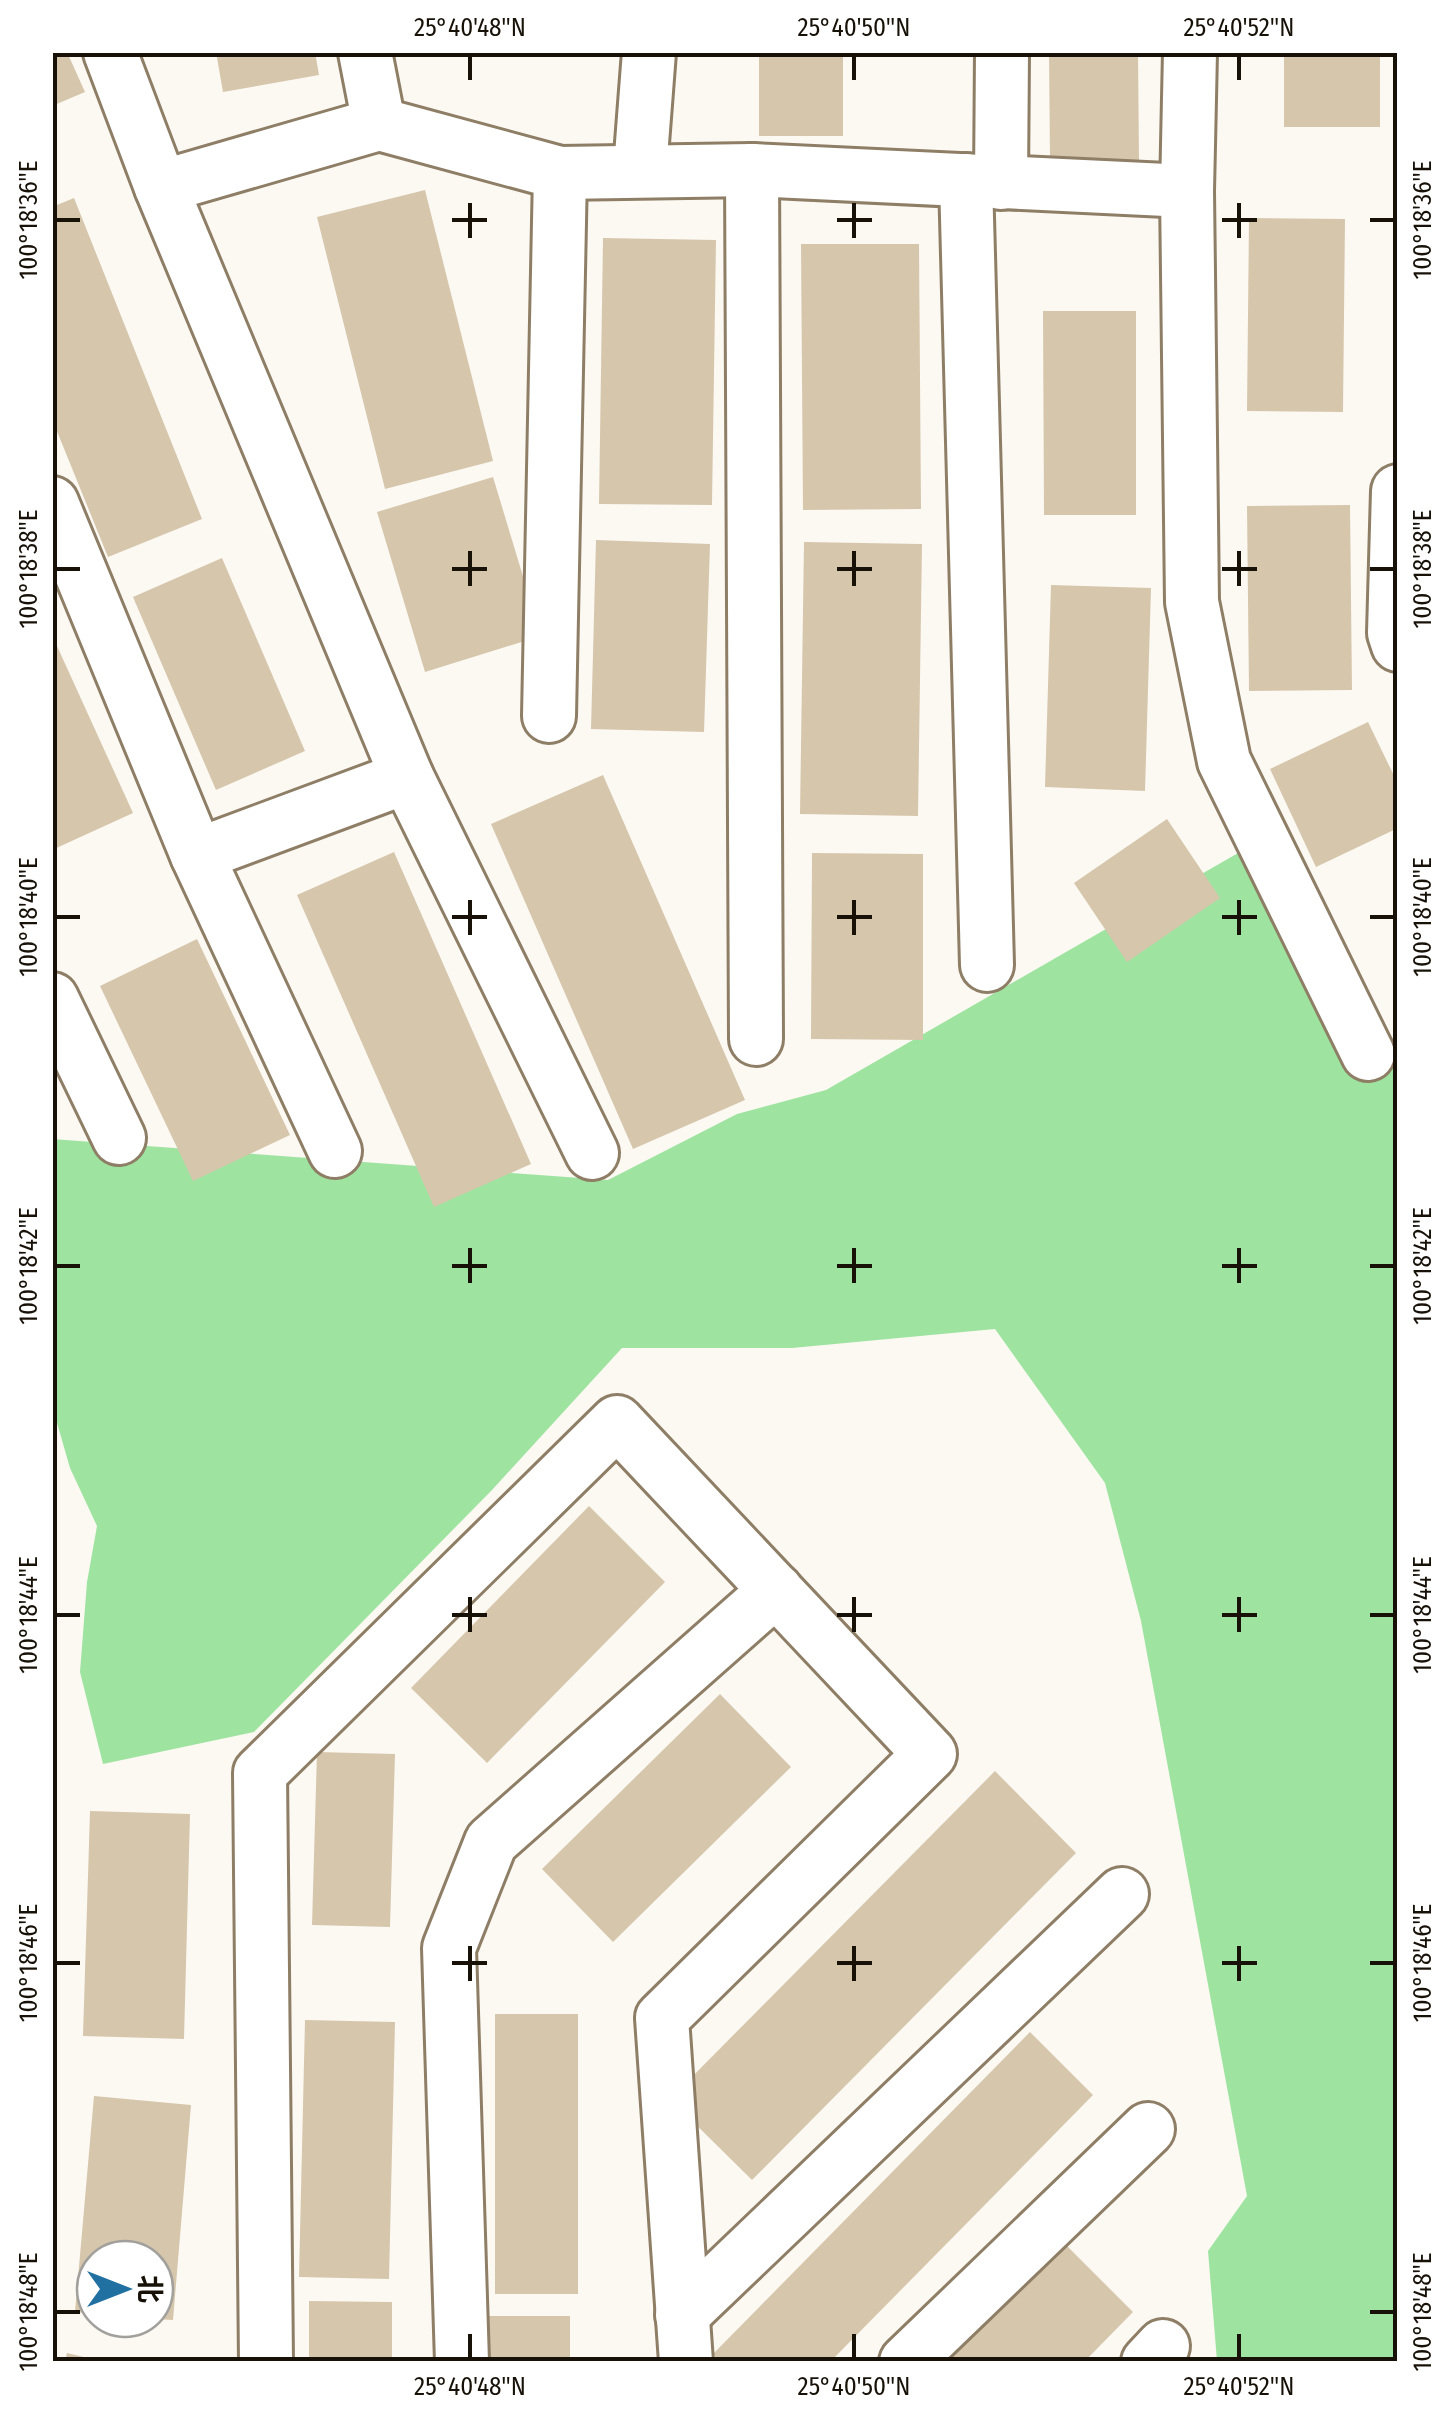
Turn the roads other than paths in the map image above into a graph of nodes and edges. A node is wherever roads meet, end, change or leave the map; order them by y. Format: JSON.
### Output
{"nodes":[{"id":1,"x":110,"y":52,"type":"edge"},
{"id":2,"x":365,"y":52,"type":"edge"},
{"id":3,"x":649,"y":52,"type":"edge"},
{"id":4,"x":1002,"y":52,"type":"edge"},
{"id":5,"x":1190,"y":52,"type":"edge"},
{"id":6,"x":379,"y":124,"type":"junction"},
{"id":7,"x":640,"y":169,"type":"junction"},
{"id":8,"x":752,"y":170,"type":"junction"},
{"id":9,"x":560,"y":173,"type":"junction"},
{"id":10,"x":984,"y":182,"type":"junction"},
{"id":11,"x":161,"y":187,"type":"junction"},
{"id":12,"x":1187,"y":192,"type":"junction"},
{"id":13,"x":1398,"y":491,"type":"edge"},
{"id":14,"x":52,"y":503,"type":"edge"},
{"id":15,"x":1398,"y":644,"type":"edge"},
{"id":16,"x":549,"y":716,"type":"dead end"},
{"id":17,"x":407,"y":778,"type":"junction"},
{"id":18,"x":197,"y":855,"type":"junction"},
{"id":19,"x":987,"y":965,"type":"dead end"},
{"id":20,"x":52,"y":1000,"type":"edge"},
{"id":21,"x":756,"y":1039,"type":"dead end"},
{"id":22,"x":1368,"y":1054,"type":"dead end"},
{"id":23,"x":120,"y":1138,"type":"dead end"},
{"id":24,"x":335,"y":1152,"type":"dead end"},
{"id":25,"x":592,"y":1153,"type":"dead end"},
{"id":26,"x":776,"y":1590,"type":"junction"},
{"id":27,"x":1122,"y":1894,"type":"dead end"},
{"id":28,"x":1148,"y":2130,"type":"dead end"},
{"id":29,"x":684,"y":2338,"type":"edge"},
{"id":30,"x":266,"y":2362,"type":"edge"},
{"id":31,"x":462,"y":2362,"type":"edge"},
{"id":32,"x":906,"y":2362,"type":"edge"}],
"edges":[{"from":1,"to":11,"type":"lane"},
{"from":2,"to":6,"type":"lane"},
{"from":3,"to":7,"type":"lane"},
{"from":4,"to":10,"type":"lane"},
{"from":5,"to":12,"type":"lane"},
{"from":6,"to":9,"type":"lane"},
{"from":6,"to":11,"type":"lane"},
{"from":7,"to":8,"type":"lane"},
{"from":7,"to":9,"type":"lane"},
{"from":8,"to":10,"type":"lane"},
{"from":8,"to":21,"type":"lane"},
{"from":9,"to":16,"type":"lane"},
{"from":10,"to":12,"type":"lane"},
{"from":10,"to":19,"type":"lane"},
{"from":11,"to":17,"type":"lane"},
{"from":12,"to":22,"type":"lane"},
{"from":13,"to":15,"type":"lane"},
{"from":14,"to":18,"type":"lane"},
{"from":17,"to":18,"type":"lane"},
{"from":17,"to":25,"type":"lane"},
{"from":18,"to":24,"type":"lane"},
{"from":20,"to":23,"type":"lane"},
{"from":26,"to":29,"type":"lane"},
{"from":26,"to":30,"type":"lane"},
{"from":26,"to":31,"type":"lane"},
{"from":27,"to":29,"type":"lane"},
{"from":28,"to":32,"type":"lane"}]}
